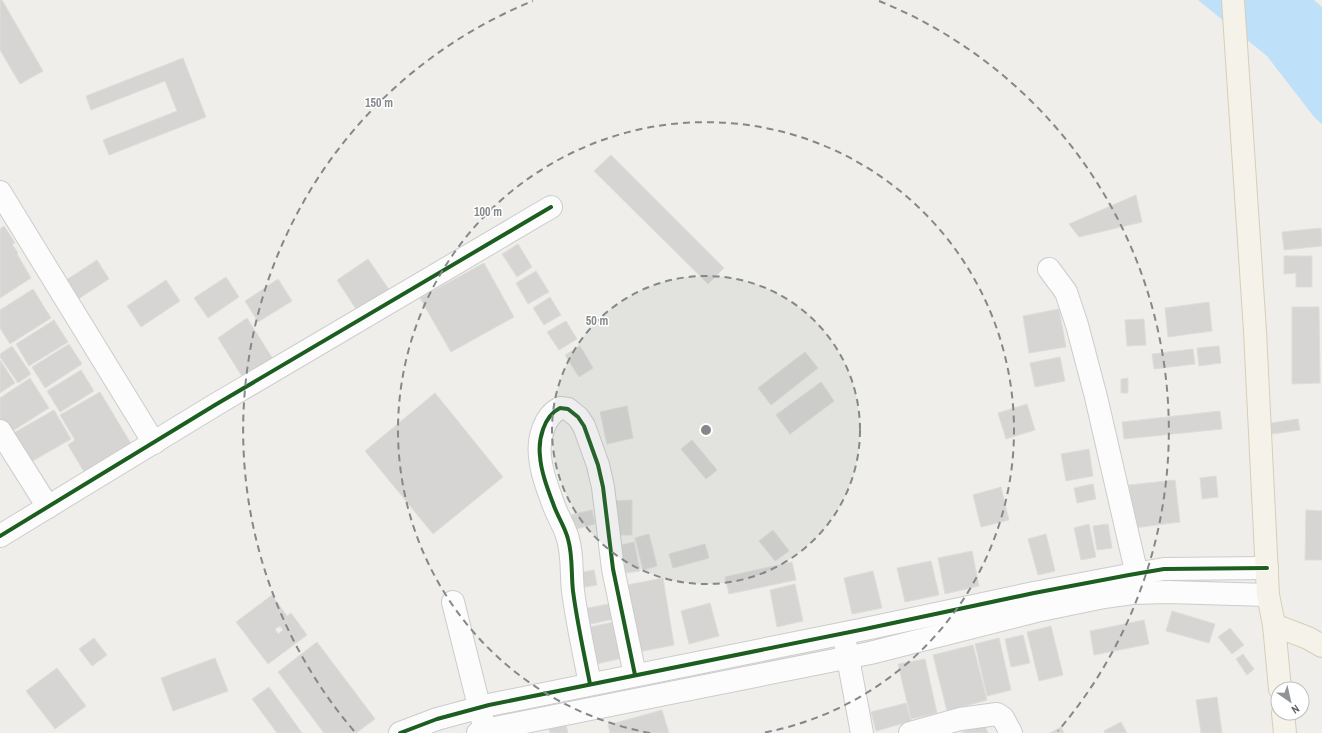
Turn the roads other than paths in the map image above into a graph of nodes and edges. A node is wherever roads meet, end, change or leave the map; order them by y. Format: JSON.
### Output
{"nodes":[{"id":1,"x":1233,"y":0,"type":"edge"},
{"id":2,"x":0,"y":192,"type":"edge"},
{"id":3,"x":551,"y":207,"type":"dead end"},
{"id":4,"x":1049,"y":269,"type":"dead end"},
{"id":5,"x":0,"y":431,"type":"edge"},
{"id":6,"x":154,"y":443,"type":"junction"},
{"id":7,"x":48,"y":507,"type":"junction"},
{"id":8,"x":0,"y":536,"type":"edge"},
{"id":9,"x":1267,"y":568,"type":"junction"},
{"id":10,"x":1139,"y":583,"type":"junction"},
{"id":11,"x":1268,"y":595,"type":"junction"},
{"id":12,"x":453,"y":602,"type":"dead end"},
{"id":13,"x":1274,"y":625,"type":"junction"},
{"id":14,"x":844,"y":633,"type":"junction"},
{"id":15,"x":1322,"y":646,"type":"edge"},
{"id":16,"x":848,"y":657,"type":"junction"},
{"id":17,"x":635,"y":675,"type":"junction"},
{"id":18,"x":1279,"y":681,"type":"edge"},
{"id":19,"x":590,"y":684,"type":"junction"},
{"id":20,"x":480,"y":707,"type":"junction"},
{"id":21,"x":1284,"y":721,"type":"edge"},
{"id":22,"x":482,"y":732,"type":"edge"},
{"id":23,"x":400,"y":733,"type":"edge"},
{"id":24,"x":862,"y":733,"type":"edge"},
{"id":25,"x":910,"y":733,"type":"edge"},
{"id":26,"x":1011,"y":733,"type":"edge"},
{"id":27,"x":1285,"y":733,"type":"edge"}],
"edges":[{"from":1,"to":9,"type":"main road"},
{"from":2,"to":6,"type":"street"},
{"from":3,"to":6,"type":"street"},
{"from":4,"to":10,"type":"street"},
{"from":5,"to":7,"type":"street"},
{"from":6,"to":7,"type":"street"},
{"from":7,"to":8,"type":"street"},
{"from":9,"to":10,"type":"street"},
{"from":9,"to":11,"type":"main road"},
{"from":10,"to":11,"type":"street"},
{"from":10,"to":14,"type":"street"},
{"from":10,"to":16,"type":"street"},
{"from":11,"to":13,"type":"main road"},
{"from":12,"to":20,"type":"street"},
{"from":13,"to":15,"type":"main road"},
{"from":13,"to":18,"type":"main road"},
{"from":14,"to":16,"type":"street"},
{"from":14,"to":17,"type":"street"},
{"from":16,"to":22,"type":"street"},
{"from":16,"to":24,"type":"street"},
{"from":17,"to":19,"type":"street"},
{"from":17,"to":19,"type":"street"},
{"from":19,"to":20,"type":"street"},
{"from":20,"to":22,"type":"street"},
{"from":20,"to":23,"type":"street"},
{"from":21,"to":27,"type":"main road"},
{"from":25,"to":26,"type":"street"}]}
